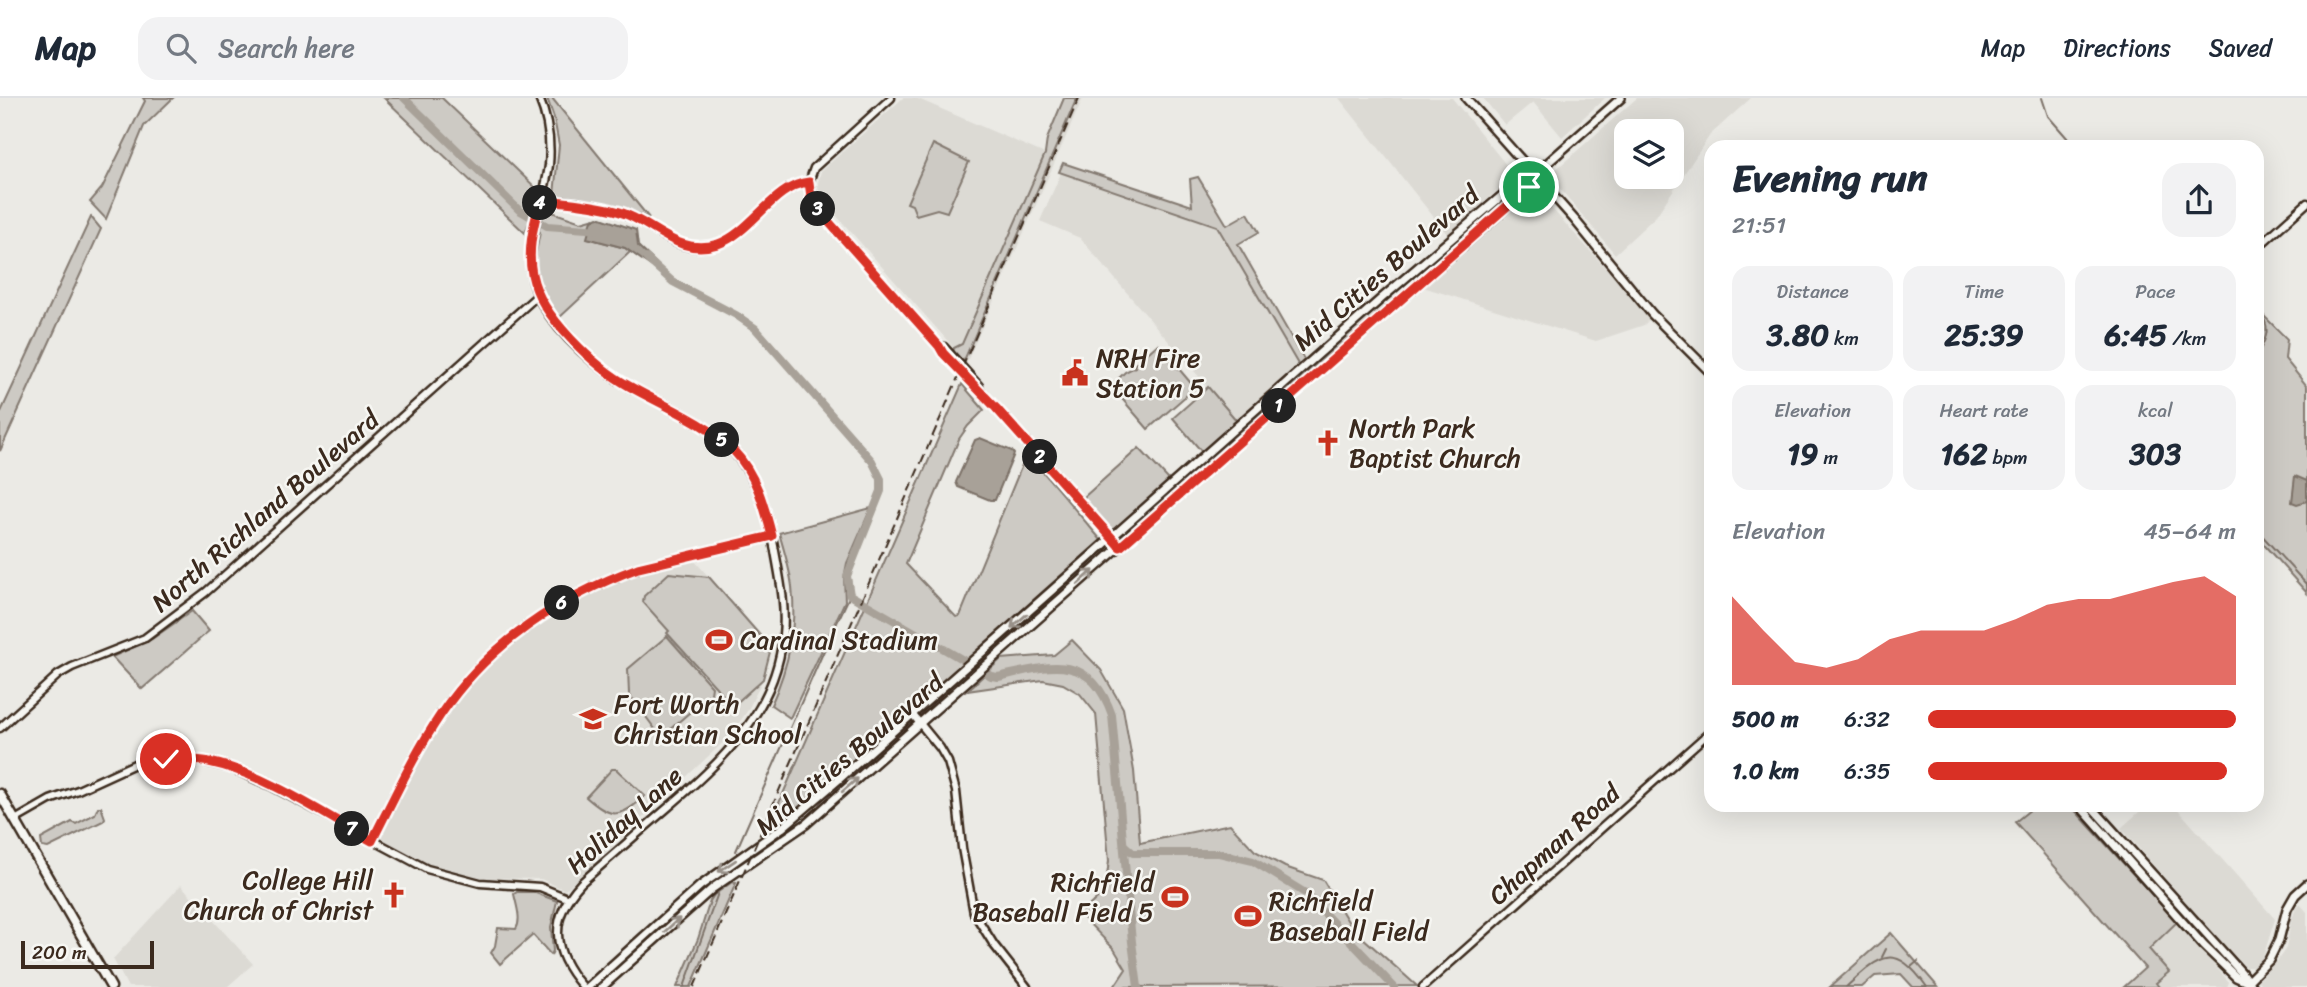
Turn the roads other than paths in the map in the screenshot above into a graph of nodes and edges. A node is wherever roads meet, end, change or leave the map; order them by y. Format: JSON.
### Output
{"nodes":[{"id":1,"x":539,"y":98,"type":"edge"},
{"id":2,"x":891,"y":98,"type":"edge"},
{"id":3,"x":1466,"y":98,"type":"edge"},
{"id":4,"x":1621,"y":98,"type":"edge"},
{"id":5,"x":1534,"y":175,"type":"junction"},
{"id":6,"x":809,"y":182,"type":"junction"},
{"id":7,"x":540,"y":202,"type":"junction"},
{"id":8,"x":2307,"y":203,"type":"edge"},
{"id":9,"x":2264,"y":242,"type":"edge"},
{"id":10,"x":538,"y":295,"type":"junction"},
{"id":11,"x":1704,"y":366,"type":"edge"},
{"id":12,"x":1284,"y":386,"type":"junction"},
{"id":13,"x":1292,"y":394,"type":"junction"},
{"id":14,"x":772,"y":536,"type":"junction"},
{"id":15,"x":1112,"y":539,"type":"junction"},
{"id":16,"x":1120,"y":547,"type":"junction"},
{"id":17,"x":913,"y":715,"type":"junction"},
{"id":18,"x":921,"y":723,"type":"junction"},
{"id":19,"x":0,"y":728,"type":"edge"},
{"id":20,"x":1704,"y":737,"type":"edge"},
{"id":21,"x":0,"y":794,"type":"edge"},
{"id":22,"x":2085,"y":812,"type":"edge"},
{"id":23,"x":2096,"y":812,"type":"edge"},
{"id":24,"x":15,"y":820,"type":"junction"},
{"id":25,"x":372,"y":841,"type":"junction"},
{"id":26,"x":2307,"y":884,"type":"edge"},
{"id":27,"x":567,"y":898,"type":"junction"},
{"id":28,"x":637,"y":942,"type":"junction"},
{"id":29,"x":645,"y":950,"type":"junction"},
{"id":30,"x":2237,"y":968,"type":"junction"},
{"id":31,"x":2262,"y":968,"type":"junction"},
{"id":32,"x":2247,"y":985,"type":"edge"},
{"id":33,"x":111,"y":987,"type":"edge"},
{"id":34,"x":585,"y":987,"type":"edge"},
{"id":35,"x":602,"y":987,"type":"edge"},
{"id":36,"x":1027,"y":987,"type":"edge"},
{"id":37,"x":1423,"y":987,"type":"edge"}],
"edges":[{"from":1,"to":7,"type":"street","name":"Holiday Lane"},
{"from":2,"to":6,"type":"street"},
{"from":3,"to":5,"type":"main road"},
{"from":4,"to":5,"type":"main road"},
{"from":5,"to":11,"type":"main road"},
{"from":5,"to":12,"type":"main road","name":"Mid Cities Boulevard"},
{"from":5,"to":13,"type":"main road","name":"Mid Cities Boulevard"},
{"from":6,"to":7,"type":"street"},
{"from":6,"to":15,"type":"street"},
{"from":7,"to":10,"type":"street","name":"Holiday Lane"},
{"from":8,"to":9,"type":"street"},
{"from":10,"to":14,"type":"street","name":"Holiday Lane"},
{"from":10,"to":19,"type":"street","name":"North Richland Boulevard"},
{"from":12,"to":13,"type":"main road"},
{"from":12,"to":15,"type":"main road","name":"Mid Cities Boulevard"},
{"from":13,"to":16,"type":"main road","name":"Mid Cities Boulevard"},
{"from":14,"to":25,"type":"street"},
{"from":14,"to":27,"type":"street","name":"Holiday Lane"},
{"from":15,"to":16,"type":"street"},
{"from":15,"to":17,"type":"main road","name":"Mid Cities Boulevard","one_way":true},
{"from":18,"to":16,"type":"main road","name":"Mid Cities Boulevard","one_way":true},
{"from":17,"to":18,"type":"street"},
{"from":17,"to":28,"type":"main road","name":"Mid Cities Boulevard","one_way":true},
{"from":29,"to":18,"type":"main road","name":"Mid Cities Boulevard","one_way":true},
{"from":18,"to":36,"type":"street"},
{"from":20,"to":37,"type":"street","name":"Chapman Road"},
{"from":21,"to":24,"type":"main road"},
{"from":22,"to":32,"type":"main road"},
{"from":23,"to":30,"type":"main road"},
{"from":24,"to":25,"type":"street"},
{"from":24,"to":33,"type":"main road"},
{"from":25,"to":27,"type":"street"},
{"from":26,"to":31,"type":"main road"},
{"from":27,"to":34,"type":"street","name":"Holiday Lane"},
{"from":28,"to":29,"type":"main road"},
{"from":28,"to":34,"type":"main road","name":"Mid Cities Boulevard"},
{"from":29,"to":35,"type":"main road","name":"Mid Cities Boulevard"},
{"from":30,"to":31,"type":"main road"},
{"from":30,"to":32,"type":"main road"},
{"from":31,"to":32,"type":"main road"}]}
